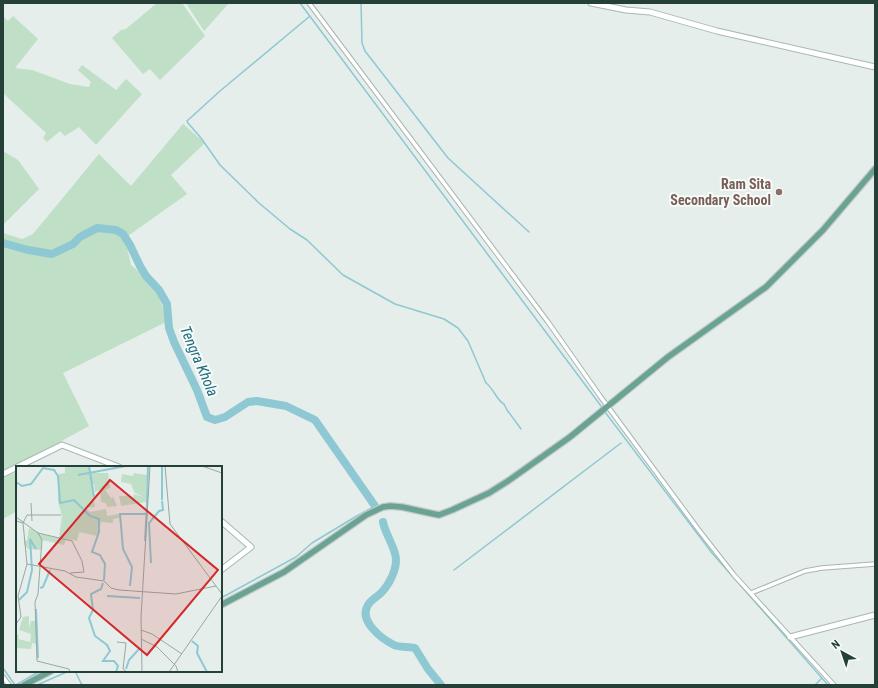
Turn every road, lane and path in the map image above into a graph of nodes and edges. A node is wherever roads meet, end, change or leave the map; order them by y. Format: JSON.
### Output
{"nodes":[{"id":1,"x":309,"y":3,"type":"edge"},
{"id":2,"x":591,"y":3,"type":"edge"},
{"id":3,"x":875,"y":67,"type":"edge"},
{"id":4,"x":875,"y":169,"type":"edge"},
{"id":5,"x":608,"y":406,"type":"junction"},
{"id":6,"x":19,"y":466,"type":"edge"},
{"id":7,"x":116,"y":466,"type":"edge"},
{"id":8,"x":16,"y":468,"type":"edge"},
{"id":9,"x":3,"y":474,"type":"edge"},
{"id":10,"x":222,"y":522,"type":"edge"},
{"id":11,"x":875,"y":564,"type":"edge"},
{"id":12,"x":222,"y":569,"type":"edge"},
{"id":13,"x":751,"y":593,"type":"junction"},
{"id":14,"x":222,"y":604,"type":"edge"},
{"id":15,"x":875,"y":615,"type":"edge"},
{"id":16,"x":790,"y":637,"type":"junction"},
{"id":17,"x":49,"y":672,"type":"edge"},
{"id":18,"x":3,"y":676,"type":"edge"},
{"id":19,"x":9,"y":685,"type":"edge"},
{"id":20,"x":24,"y":685,"type":"edge"},
{"id":21,"x":834,"y":685,"type":"edge"}],
"edges":[{"from":1,"to":5,"type":"street"},
{"from":2,"to":3,"type":"street"},
{"from":4,"to":5,"type":"main road"},
{"from":5,"to":13,"type":"street"},
{"from":5,"to":14,"type":"main road"},
{"from":6,"to":7,"type":"street"},
{"from":8,"to":9,"type":"street"},
{"from":10,"to":12,"type":"street"},
{"from":11,"to":13,"type":"street"},
{"from":13,"to":16,"type":"street"},
{"from":15,"to":16,"type":"street"},
{"from":16,"to":21,"type":"street"},
{"from":17,"to":20,"type":"main road"},
{"from":18,"to":19,"type":"street"}]}
